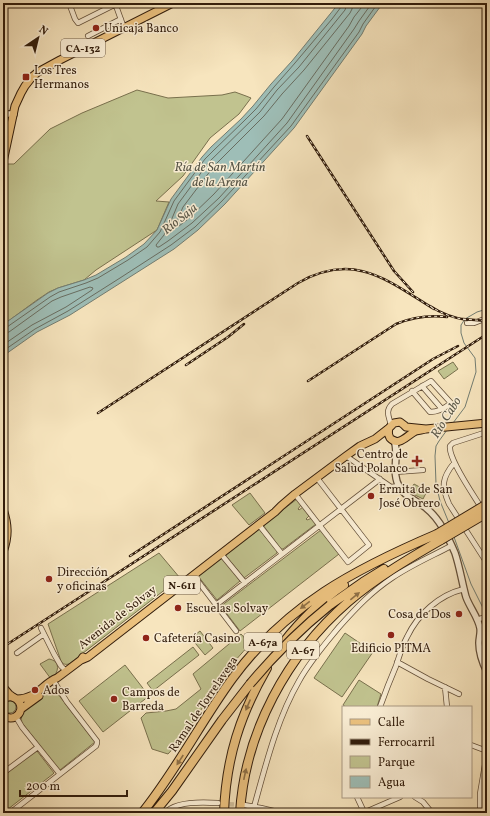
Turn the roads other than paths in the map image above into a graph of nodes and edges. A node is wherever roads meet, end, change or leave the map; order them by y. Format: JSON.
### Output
{"nodes":[{"id":1,"x":69,"y":3,"type":"edge"},
{"id":2,"x":173,"y":3,"type":"edge"},
{"id":3,"x":115,"y":4,"type":"edge"},
{"id":4,"x":121,"y":19,"type":"junction"},
{"id":5,"x":124,"y":28,"type":"junction"},
{"id":6,"x":88,"y":36,"type":"dead end"},
{"id":7,"x":3,"y":114,"type":"edge"},
{"id":8,"x":14,"y":114,"type":"junction"},
{"id":9,"x":3,"y":162,"type":"edge"},
{"id":10,"x":487,"y":318,"type":"edge"},
{"id":11,"x":467,"y":323,"type":"dead end"},
{"id":12,"x":422,"y":386,"type":"junction"},
{"id":13,"x":412,"y":392,"type":"junction"},
{"id":14,"x":442,"y":409,"type":"junction"},
{"id":15,"x":487,"y":423,"type":"edge"},
{"id":16,"x":392,"y":425,"type":"junction"},
{"id":17,"x":406,"y":427,"type":"junction"},
{"id":18,"x":426,"y":429,"type":"junction"},
{"id":19,"x":487,"y":432,"type":"edge"},
{"id":20,"x":405,"y":438,"type":"junction"},
{"id":21,"x":375,"y":439,"type":"junction"},
{"id":22,"x":392,"y":439,"type":"junction"},
{"id":23,"x":346,"y":456,"type":"junction"},
{"id":24,"x":396,"y":458,"type":"junction"},
{"id":25,"x":454,"y":463,"type":"junction"},
{"id":26,"x":423,"y":470,"type":"dead end"},
{"id":27,"x":395,"y":472,"type":"junction"},
{"id":28,"x":317,"y":478,"type":"junction"},
{"id":29,"x":380,"y":479,"type":"junction"},
{"id":30,"x":399,"y":486,"type":"junction"},
{"id":31,"x":295,"y":494,"type":"junction"},
{"id":32,"x":487,"y":504,"type":"edge"},
{"id":33,"x":281,"y":506,"type":"junction"},
{"id":34,"x":3,"y":508,"type":"edge"},
{"id":35,"x":341,"y":509,"type":"junction"},
{"id":36,"x":487,"y":512,"type":"edge"},
{"id":37,"x":487,"y":517,"type":"edge"},
{"id":38,"x":259,"y":525,"type":"junction"},
{"id":39,"x":319,"y":525,"type":"junction"},
{"id":40,"x":439,"y":537,"type":"junction"},
{"id":41,"x":451,"y":546,"type":"junction"},
{"id":42,"x":3,"y":552,"type":"edge"},
{"id":43,"x":222,"y":554,"type":"junction"},
{"id":44,"x":282,"y":554,"type":"junction"},
{"id":45,"x":487,"y":563,"type":"edge"},
{"id":46,"x":194,"y":576,"type":"junction"},
{"id":47,"x":245,"y":583,"type":"junction"},
{"id":48,"x":464,"y":589,"type":"junction"},
{"id":49,"x":216,"y":605,"type":"junction"},
{"id":50,"x":483,"y":618,"type":"edge"},
{"id":51,"x":41,"y":628,"type":"dead end"},
{"id":52,"x":236,"y":632,"type":"dead end"},
{"id":53,"x":44,"y":634,"type":"junction"},
{"id":54,"x":17,"y":653,"type":"dead end"},
{"id":55,"x":81,"y":660,"type":"junction"},
{"id":56,"x":397,"y":662,"type":"junction"},
{"id":57,"x":63,"y":669,"type":"junction"},
{"id":58,"x":487,"y":672,"type":"edge"},
{"id":59,"x":57,"y":679,"type":"junction"},
{"id":60,"x":3,"y":687,"type":"edge"},
{"id":61,"x":445,"y":687,"type":"junction"},
{"id":62,"x":459,"y":694,"type":"dead end"},
{"id":63,"x":15,"y":698,"type":"junction"},
{"id":64,"x":3,"y":700,"type":"edge"},
{"id":65,"x":380,"y":706,"type":"edge"},
{"id":66,"x":447,"y":706,"type":"edge"},
{"id":67,"x":21,"y":709,"type":"junction"},
{"id":68,"x":16,"y":716,"type":"junction"},
{"id":69,"x":4,"y":718,"type":"edge"},
{"id":70,"x":472,"y":745,"type":"edge"},
{"id":71,"x":38,"y":747,"type":"junction"},
{"id":72,"x":487,"y":752,"type":"edge"},
{"id":73,"x":3,"y":773,"type":"edge"},
{"id":74,"x":60,"y":774,"type":"junction"},
{"id":75,"x":358,"y":798,"type":"edge"},
{"id":76,"x":398,"y":798,"type":"edge"},
{"id":77,"x":418,"y":798,"type":"edge"},
{"id":78,"x":218,"y":803,"type":"tunnel mouth"},
{"id":79,"x":244,"y":805,"type":"tunnel mouth"},
{"id":80,"x":254,"y":806,"type":"junction"},
{"id":81,"x":487,"y":806,"type":"edge"},
{"id":82,"x":139,"y":812,"type":"edge"},
{"id":83,"x":167,"y":812,"type":"edge"},
{"id":84,"x":10,"y":813,"type":"edge"},
{"id":85,"x":110,"y":813,"type":"edge"},
{"id":86,"x":154,"y":813,"type":"edge"},
{"id":87,"x":224,"y":813,"type":"edge"},
{"id":88,"x":240,"y":813,"type":"edge"},
{"id":89,"x":282,"y":813,"type":"edge"},
{"id":90,"x":365,"y":813,"type":"edge"},
{"id":91,"x":432,"y":813,"type":"edge"}],
"edges":[{"from":1,"to":3,"type":"street"},
{"from":2,"to":5,"type":"main road","number":"CA-132"},
{"from":3,"to":4,"type":"street"},
{"from":4,"to":5,"type":"street"},
{"from":4,"to":6,"type":"street"},
{"from":5,"to":8,"type":"main road","number":"CA-132"},
{"from":7,"to":8,"type":"street"},
{"from":8,"to":9,"type":"main road","number":"CA-132"},
{"from":10,"to":11,"type":"street"},
{"from":12,"to":13,"type":"street"},
{"from":12,"to":14,"type":"street"},
{"from":12,"to":14,"type":"street"},
{"from":13,"to":14,"type":"street"},
{"from":13,"to":16,"type":"street"},
{"from":15,"to":18,"type":"main road","number":"N-611"},
{"from":16,"to":17,"type":"main road","number":"N-611"},
{"from":16,"to":21,"type":"main road","number":"N-611"},
{"from":16,"to":22,"type":"main road"},
{"from":17,"to":18,"type":"main road","number":"N-611"},
{"from":17,"to":20,"type":"main road"},
{"from":18,"to":20,"type":"main road","number":"N-611"},
{"from":19,"to":25,"type":"street"},
{"from":20,"to":22,"type":"main road","number":"N-611"},
{"from":20,"to":24,"type":"street"},
{"from":21,"to":22,"type":"main road","number":"N-611"},
{"from":21,"to":23,"type":"main road","name":"Avenida de Solvay","number":"N-611"},
{"from":22,"to":24,"type":"street"},
{"from":23,"to":28,"type":"main road","name":"Avenida de Solvay","number":"N-611"},
{"from":23,"to":29,"type":"street"},
{"from":24,"to":27,"type":"street"},
{"from":25,"to":37,"type":"street"},
{"from":25,"to":45,"type":"street"},
{"from":26,"to":27,"type":"street"},
{"from":27,"to":30,"type":"street"},
{"from":28,"to":31,"type":"main road","name":"Avenida de Solvay","number":"N-611"},
{"from":28,"to":35,"type":"street"},
{"from":29,"to":30,"type":"street"},
{"from":29,"to":35,"type":"street"},
{"from":30,"to":41,"type":"street"},
{"from":31,"to":33,"type":"main road","name":"Avenida de Solvay","number":"N-611"},
{"from":31,"to":39,"type":"street"},
{"from":32,"to":40,"type":"highway","number":"A-67","bridge":true},
{"from":33,"to":38,"type":"main road","name":"Avenida de Solvay","number":"N-611"},
{"from":33,"to":55,"type":"main road","name":"Avenida de Solvay","number":"N-611"},
{"from":34,"to":42,"type":"main road"},
{"from":35,"to":39,"type":"street"},
{"from":35,"to":39,"type":"street"},
{"from":36,"to":40,"type":"highway","number":"A-67","bridge":true},
{"from":38,"to":43,"type":"main road","name":"Avenida de Solvay","number":"N-611"},
{"from":38,"to":44,"type":"street"},
{"from":39,"to":44,"type":"street"},
{"from":40,"to":82,"type":"highway","name":"Ramal de Torrelavega","number":"A-67a","one_way":true},
{"from":40,"to":86,"type":"highway","name":"Ramal de Torrelavega","number":"A-67a","bridge":true},
{"from":40,"to":87,"type":"highway","number":"A-67","one_way":true},
{"from":88,"to":40,"type":"highway","number":"A-67","one_way":true},
{"from":41,"to":48,"type":"street"},
{"from":41,"to":80,"type":"street"},
{"from":43,"to":46,"type":"main road","name":"Avenida de Solvay","number":"N-611"},
{"from":43,"to":47,"type":"street"},
{"from":44,"to":47,"type":"street"},
{"from":46,"to":49,"type":"street"},
{"from":46,"to":55,"type":"main road","name":"Avenida de Solvay","number":"N-611"},
{"from":47,"to":49,"type":"street"},
{"from":48,"to":50,"type":"street"},
{"from":48,"to":56,"type":"street"},
{"from":49,"to":52,"type":"street"},
{"from":50,"to":58,"type":"street"},
{"from":51,"to":53,"type":"street"},
{"from":53,"to":54,"type":"street"},
{"from":53,"to":57,"type":"street"},
{"from":55,"to":57,"type":"main road","name":"Avenida de Solvay","number":"N-611"},
{"from":56,"to":61,"type":"street"},
{"from":56,"to":65,"type":"street"},
{"from":57,"to":59,"type":"main road","name":"Avenida de Solvay","number":"N-611"},
{"from":59,"to":63,"type":"main road","name":"Avenida de Solvay","number":"N-611"},
{"from":59,"to":67,"type":"main road","name":"Avenida de Solvay","number":"N-611"},
{"from":59,"to":74,"type":"street"},
{"from":60,"to":63,"type":"main road"},
{"from":61,"to":62,"type":"street"},
{"from":61,"to":66,"type":"street"},
{"from":63,"to":64,"type":"main road","number":"N-611"},
{"from":63,"to":67,"type":"main road"},
{"from":67,"to":68,"type":"main road","number":"N-611"},
{"from":68,"to":69,"type":"main road"},
{"from":68,"to":71,"type":"street"},
{"from":70,"to":72,"type":"street"},
{"from":71,"to":73,"type":"street"},
{"from":71,"to":74,"type":"street"},
{"from":72,"to":81,"type":"street"},
{"from":74,"to":84,"type":"street"},
{"from":75,"to":90,"type":"street"},
{"from":76,"to":90,"type":"street"},
{"from":77,"to":91,"type":"street"},
{"from":78,"to":83,"type":"street"},
{"from":79,"to":80,"type":"street"},
{"from":80,"to":89,"type":"street"},
{"from":82,"to":85,"type":"street"}]}
